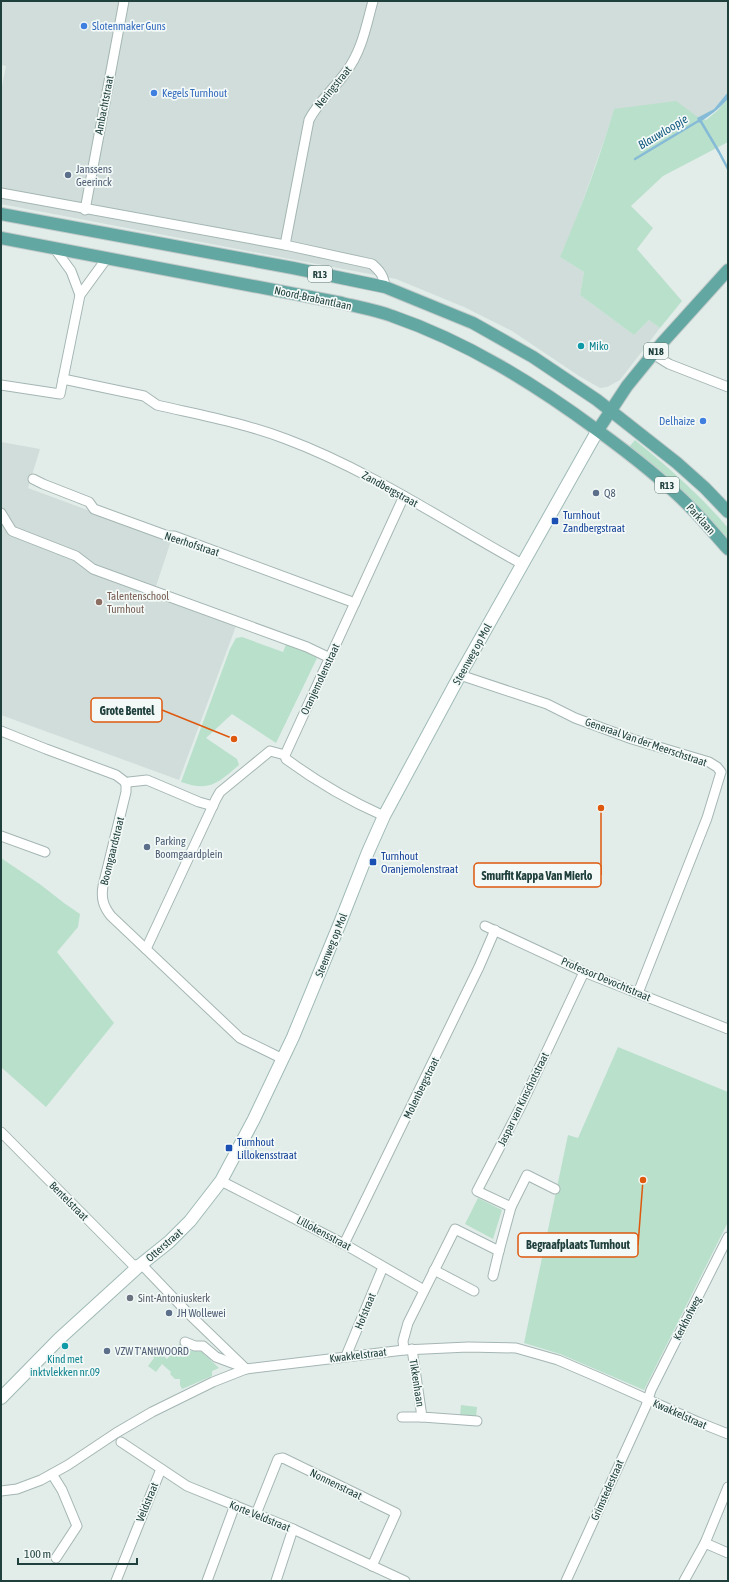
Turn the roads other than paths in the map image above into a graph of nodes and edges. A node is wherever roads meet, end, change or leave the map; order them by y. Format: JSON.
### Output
{"nodes":[{"id":1,"x":124,"y":1,"type":"edge"},
{"id":2,"x":373,"y":1,"type":"edge"},
{"id":3,"x":1,"y":193,"type":"edge"},
{"id":4,"x":84,"y":210,"type":"junction"},
{"id":5,"x":1,"y":214,"type":"edge"},
{"id":6,"x":1,"y":238,"type":"edge"},
{"id":7,"x":285,"y":245,"type":"junction"},
{"id":8,"x":55,"y":248,"type":"junction"},
{"id":9,"x":107,"y":258,"type":"junction"},
{"id":10,"x":728,"y":270,"type":"edge"},
{"id":11,"x":385,"y":287,"type":"junction"},
{"id":12,"x":80,"y":295,"type":"junction"},
{"id":13,"x":653,"y":354,"type":"junction"},
{"id":14,"x":63,"y":379,"type":"junction"},
{"id":15,"x":1,"y":384,"type":"edge"},
{"id":16,"x":728,"y":387,"type":"edge"},
{"id":17,"x":611,"y":410,"type":"junction"},
{"id":18,"x":598,"y":430,"type":"junction"},
{"id":19,"x":33,"y":479,"type":"dead end"},
{"id":20,"x":404,"y":496,"type":"junction"},
{"id":21,"x":728,"y":512,"type":"edge"},
{"id":22,"x":1,"y":513,"type":"edge"},
{"id":23,"x":728,"y":549,"type":"edge"},
{"id":24,"x":522,"y":564,"type":"junction"},
{"id":25,"x":355,"y":603,"type":"junction"},
{"id":26,"x":330,"y":658,"type":"junction"},
{"id":27,"x":460,"y":675,"type":"junction"},
{"id":28,"x":1,"y":730,"type":"edge"},
{"id":29,"x":285,"y":755,"type":"junction"},
{"id":30,"x":126,"y":784,"type":"junction"},
{"id":31,"x":213,"y":806,"type":"junction"},
{"id":32,"x":384,"y":816,"type":"junction"},
{"id":33,"x":1,"y":836,"type":"edge"},
{"id":34,"x":45,"y":852,"type":"dead end"},
{"id":35,"x":485,"y":926,"type":"dead end"},
{"id":36,"x":494,"y":930,"type":"junction"},
{"id":37,"x":146,"y":949,"type":"junction"},
{"id":38,"x":584,"y":972,"type":"junction"},
{"id":39,"x":638,"y":993,"type":"junction"},
{"id":40,"x":728,"y":1029,"type":"edge"},
{"id":41,"x":283,"y":1058,"type":"junction"},
{"id":42,"x":1,"y":1132,"type":"edge"},
{"id":43,"x":221,"y":1181,"type":"junction"},
{"id":44,"x":555,"y":1189,"type":"dead end"},
{"id":45,"x":511,"y":1207,"type":"junction"},
{"id":46,"x":728,"y":1237,"type":"edge"},
{"id":47,"x":344,"y":1244,"type":"junction"},
{"id":48,"x":499,"y":1251,"type":"junction"},
{"id":49,"x":139,"y":1266,"type":"junction"},
{"id":50,"x":383,"y":1267,"type":"junction"},
{"id":51,"x":433,"y":1272,"type":"junction"},
{"id":52,"x":493,"y":1276,"type":"dead end"},
{"id":53,"x":424,"y":1290,"type":"junction"},
{"id":54,"x":474,"y":1291,"type":"dead end"},
{"id":55,"x":185,"y":1342,"type":"dead end"},
{"id":56,"x":408,"y":1349,"type":"junction"},
{"id":57,"x":346,"y":1356,"type":"junction"},
{"id":58,"x":246,"y":1369,"type":"junction"},
{"id":59,"x":1,"y":1398,"type":"edge"},
{"id":60,"x":648,"y":1400,"type":"junction"},
{"id":61,"x":402,"y":1417,"type":"dead end"},
{"id":62,"x":422,"y":1418,"type":"junction"},
{"id":63,"x":477,"y":1421,"type":"dead end"},
{"id":64,"x":728,"y":1434,"type":"edge"},
{"id":65,"x":121,"y":1442,"type":"dead end"},
{"id":66,"x":161,"y":1469,"type":"junction"},
{"id":67,"x":52,"y":1474,"type":"junction"},
{"id":68,"x":728,"y":1487,"type":"edge"},
{"id":69,"x":1,"y":1491,"type":"edge"},
{"id":70,"x":235,"y":1506,"type":"junction"},
{"id":71,"x":256,"y":1514,"type":"junction"},
{"id":72,"x":293,"y":1529,"type":"junction"},
{"id":73,"x":705,"y":1543,"type":"junction"},
{"id":74,"x":728,"y":1553,"type":"edge"},
{"id":75,"x":56,"y":1558,"type":"dead end"},
{"id":76,"x":372,"y":1566,"type":"junction"},
{"id":77,"x":116,"y":1581,"type":"edge"},
{"id":78,"x":207,"y":1581,"type":"edge"},
{"id":79,"x":276,"y":1581,"type":"edge"},
{"id":80,"x":405,"y":1581,"type":"edge"},
{"id":81,"x":566,"y":1581,"type":"edge"},
{"id":82,"x":684,"y":1581,"type":"edge"}],
"edges":[{"from":1,"to":4,"type":"street","name":"Ambachtstraat"},
{"from":2,"to":7,"type":"street","name":"Neringstraat"},
{"from":3,"to":4,"type":"street"},
{"from":4,"to":7,"type":"street"},
{"from":5,"to":11,"type":"main road","number":"R13"},
{"from":6,"to":8,"type":"main road","name":"Noord-Brabantlaan","number":"R13"},
{"from":7,"to":11,"type":"street"},
{"from":8,"to":9,"type":"main road","name":"Noord-Brabantlaan","number":"R13"},
{"from":8,"to":12,"type":"street"},
{"from":9,"to":12,"type":"street"},
{"from":9,"to":18,"type":"main road","name":"Noord-Brabantlaan","number":"R13"},
{"from":10,"to":13,"type":"main road","name":"Steenweg op Mol","number":"N18"},
{"from":11,"to":17,"type":"main road","number":"R13"},
{"from":12,"to":14,"type":"street"},
{"from":13,"to":16,"type":"street"},
{"from":13,"to":17,"type":"main road","name":"Steenweg op Mol","number":"N18"},
{"from":14,"to":15,"type":"street"},
{"from":14,"to":20,"type":"street","name":"Zandbergstraat"},
{"from":17,"to":18,"type":"main road","name":"Steenweg op Mol","number":"N18"},
{"from":17,"to":21,"type":"main road","number":"R13"},
{"from":18,"to":23,"type":"main road","name":"Parklaan","number":"R13"},
{"from":18,"to":24,"type":"street","name":"Steenweg op Mol"},
{"from":19,"to":25,"type":"street","name":"Neerhofstraat"},
{"from":20,"to":24,"type":"street","name":"Zandbergstraat"},
{"from":20,"to":25,"type":"street","name":"Oranjemolenstraat"},
{"from":22,"to":26,"type":"street"},
{"from":24,"to":27,"type":"street","name":"Steenweg op Mol"},
{"from":25,"to":26,"type":"street","name":"Oranjemolenstraat"},
{"from":26,"to":29,"type":"street","name":"Oranjemolenstraat"},
{"from":27,"to":32,"type":"street","name":"Steenweg op Mol"},
{"from":27,"to":39,"type":"street","name":"Generaal Van der Meerschstraat"},
{"from":28,"to":30,"type":"street"},
{"from":29,"to":31,"type":"street"},
{"from":29,"to":32,"type":"street"},
{"from":30,"to":31,"type":"street"},
{"from":30,"to":37,"type":"street","name":"Boomgaardstraat"},
{"from":31,"to":37,"type":"street"},
{"from":32,"to":41,"type":"street","name":"Steenweg op Mol"},
{"from":33,"to":34,"type":"street"},
{"from":35,"to":36,"type":"street","name":"Professor Devochtstraat"},
{"from":36,"to":38,"type":"street","name":"Professor Devochtstraat"},
{"from":36,"to":47,"type":"street","name":"Molenbergstraat"},
{"from":37,"to":41,"type":"street","name":"Boomgaardstraat"},
{"from":38,"to":39,"type":"street","name":"Professor Devochtstraat"},
{"from":38,"to":45,"type":"street","name":"Jaspar van Kinschotstraat"},
{"from":39,"to":40,"type":"street","name":"Professor Devochtstraat"},
{"from":41,"to":43,"type":"street","name":"Otterstraat"},
{"from":42,"to":49,"type":"street","name":"Bentelstraat"},
{"from":43,"to":47,"type":"street","name":"Lillokensstraat"},
{"from":43,"to":49,"type":"street","name":"Otterstraat"},
{"from":44,"to":45,"type":"street"},
{"from":45,"to":48,"type":"street"},
{"from":46,"to":60,"type":"street","name":"Kerkhofweg"},
{"from":47,"to":50,"type":"street","name":"Lillokensstraat"},
{"from":48,"to":51,"type":"street"},
{"from":48,"to":52,"type":"street"},
{"from":49,"to":58,"type":"street","name":"Bentelstraat"},
{"from":49,"to":59,"type":"street","name":"Otterstraat"},
{"from":50,"to":53,"type":"street","name":"Lillokensstraat"},
{"from":50,"to":57,"type":"street","name":"Hofstraat"},
{"from":51,"to":53,"type":"street","name":"Tikkenhaan"},
{"from":51,"to":54,"type":"street"},
{"from":53,"to":56,"type":"street","name":"Tikkenhaan"},
{"from":55,"to":58,"type":"street"},
{"from":56,"to":57,"type":"street","name":"Kwakkelstraat"},
{"from":56,"to":60,"type":"street","name":"Kwakkelstraat"},
{"from":56,"to":62,"type":"street","name":"Tikkenhaan"},
{"from":57,"to":58,"type":"street","name":"Kwakkelstraat"},
{"from":58,"to":67,"type":"street","name":"Kwakkelstraat"},
{"from":60,"to":64,"type":"street","name":"Kwakkelstraat"},
{"from":60,"to":81,"type":"street","name":"Grimstedestraat"},
{"from":61,"to":62,"type":"street","name":"Tikkenhaan"},
{"from":62,"to":63,"type":"street","name":"Tikkenhaan"},
{"from":65,"to":66,"type":"street","name":"Korte Veldstraat"},
{"from":66,"to":70,"type":"street","name":"Korte Veldstraat"},
{"from":66,"to":77,"type":"street","name":"Veldstraat"},
{"from":67,"to":69,"type":"street","name":"Kwakkelstraat"},
{"from":67,"to":75,"type":"street"},
{"from":68,"to":73,"type":"street"},
{"from":70,"to":71,"type":"street","name":"Korte Veldstraat"},
{"from":70,"to":78,"type":"street"},
{"from":71,"to":72,"type":"street","name":"Korte Veldstraat"},
{"from":71,"to":76,"type":"street","name":"Nonnenstraat"},
{"from":72,"to":76,"type":"street","name":"Korte Veldstraat"},
{"from":72,"to":79,"type":"street"},
{"from":73,"to":74,"type":"street"},
{"from":73,"to":82,"type":"street"},
{"from":76,"to":80,"type":"street","name":"Korte Veldstraat"}]}
